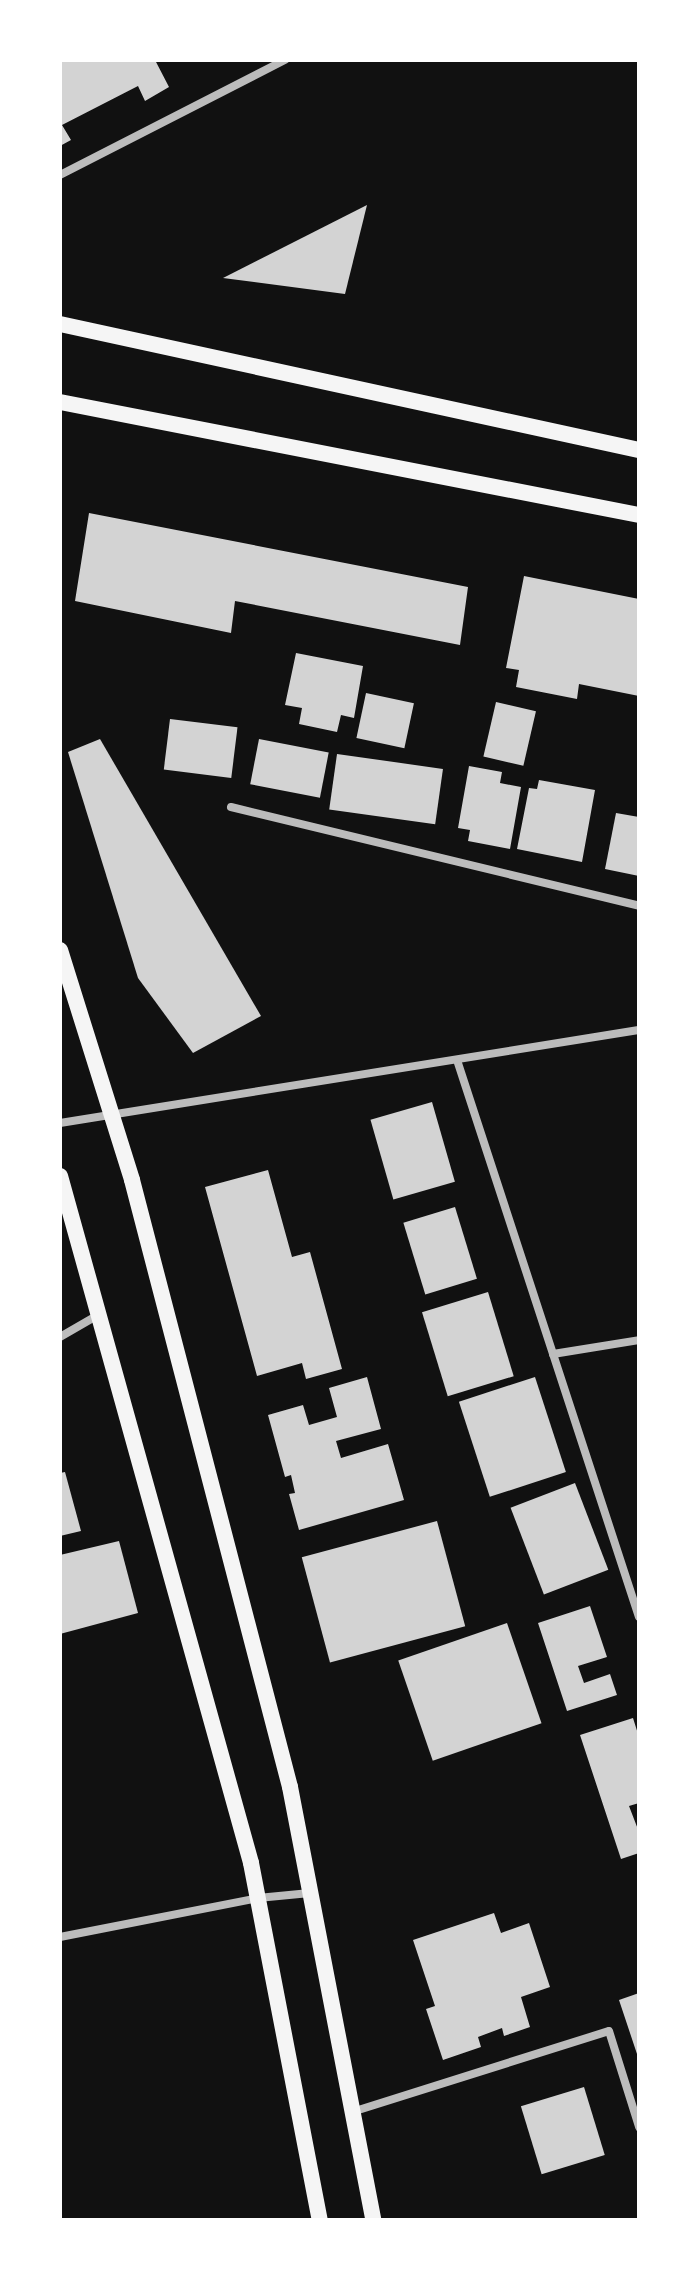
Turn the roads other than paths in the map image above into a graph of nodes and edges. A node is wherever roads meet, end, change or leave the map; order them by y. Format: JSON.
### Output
{"nodes":[{"id":1,"x":285,"y":60,"type":"edge"},
{"id":2,"x":60,"y":175,"type":"edge"},
{"id":3,"x":60,"y":324,"type":"edge"},
{"id":4,"x":60,"y":402,"type":"edge"},
{"id":5,"x":639,"y":450,"type":"edge"},
{"id":6,"x":639,"y":515,"type":"edge"},
{"id":7,"x":231,"y":807,"type":"dead end"},
{"id":8,"x":639,"y":906,"type":"edge"},
{"id":9,"x":60,"y":950,"type":"edge"},
{"id":10,"x":639,"y":1030,"type":"edge"},
{"id":11,"x":457,"y":1060,"type":"junction"},
{"id":12,"x":112,"y":1116,"type":"junction"},
{"id":13,"x":60,"y":1123,"type":"edge"},
{"id":14,"x":60,"y":1176,"type":"edge"},
{"id":15,"x":99,"y":1315,"type":"junction"},
{"id":16,"x":60,"y":1337,"type":"edge"},
{"id":17,"x":639,"y":1340,"type":"edge"},
{"id":18,"x":553,"y":1354,"type":"junction"},
{"id":19,"x":639,"y":1617,"type":"edge"},
{"id":20,"x":311,"y":1893,"type":"junction"},
{"id":21,"x":258,"y":1898,"type":"junction"},
{"id":22,"x":60,"y":1937,"type":"edge"},
{"id":23,"x":352,"y":2112,"type":"junction"},
{"id":24,"x":639,"y":2127,"type":"edge"},
{"id":25,"x":320,"y":2220,"type":"edge"},
{"id":26,"x":373,"y":2220,"type":"edge"}],
"edges":[{"from":1,"to":2,"type":"street"},
{"from":3,"to":5,"type":"main road"},
{"from":4,"to":6,"type":"main road"},
{"from":7,"to":8,"type":"street"},
{"from":9,"to":12,"type":"main road"},
{"from":10,"to":11,"type":"street"},
{"from":11,"to":12,"type":"street"},
{"from":11,"to":18,"type":"street"},
{"from":12,"to":13,"type":"street"},
{"from":12,"to":20,"type":"main road"},
{"from":14,"to":15,"type":"main road"},
{"from":15,"to":16,"type":"street"},
{"from":15,"to":21,"type":"main road"},
{"from":17,"to":18,"type":"street"},
{"from":18,"to":19,"type":"street"},
{"from":20,"to":21,"type":"street"},
{"from":20,"to":23,"type":"main road"},
{"from":21,"to":22,"type":"street"},
{"from":21,"to":25,"type":"main road"},
{"from":23,"to":24,"type":"street"},
{"from":23,"to":26,"type":"main road"}]}
